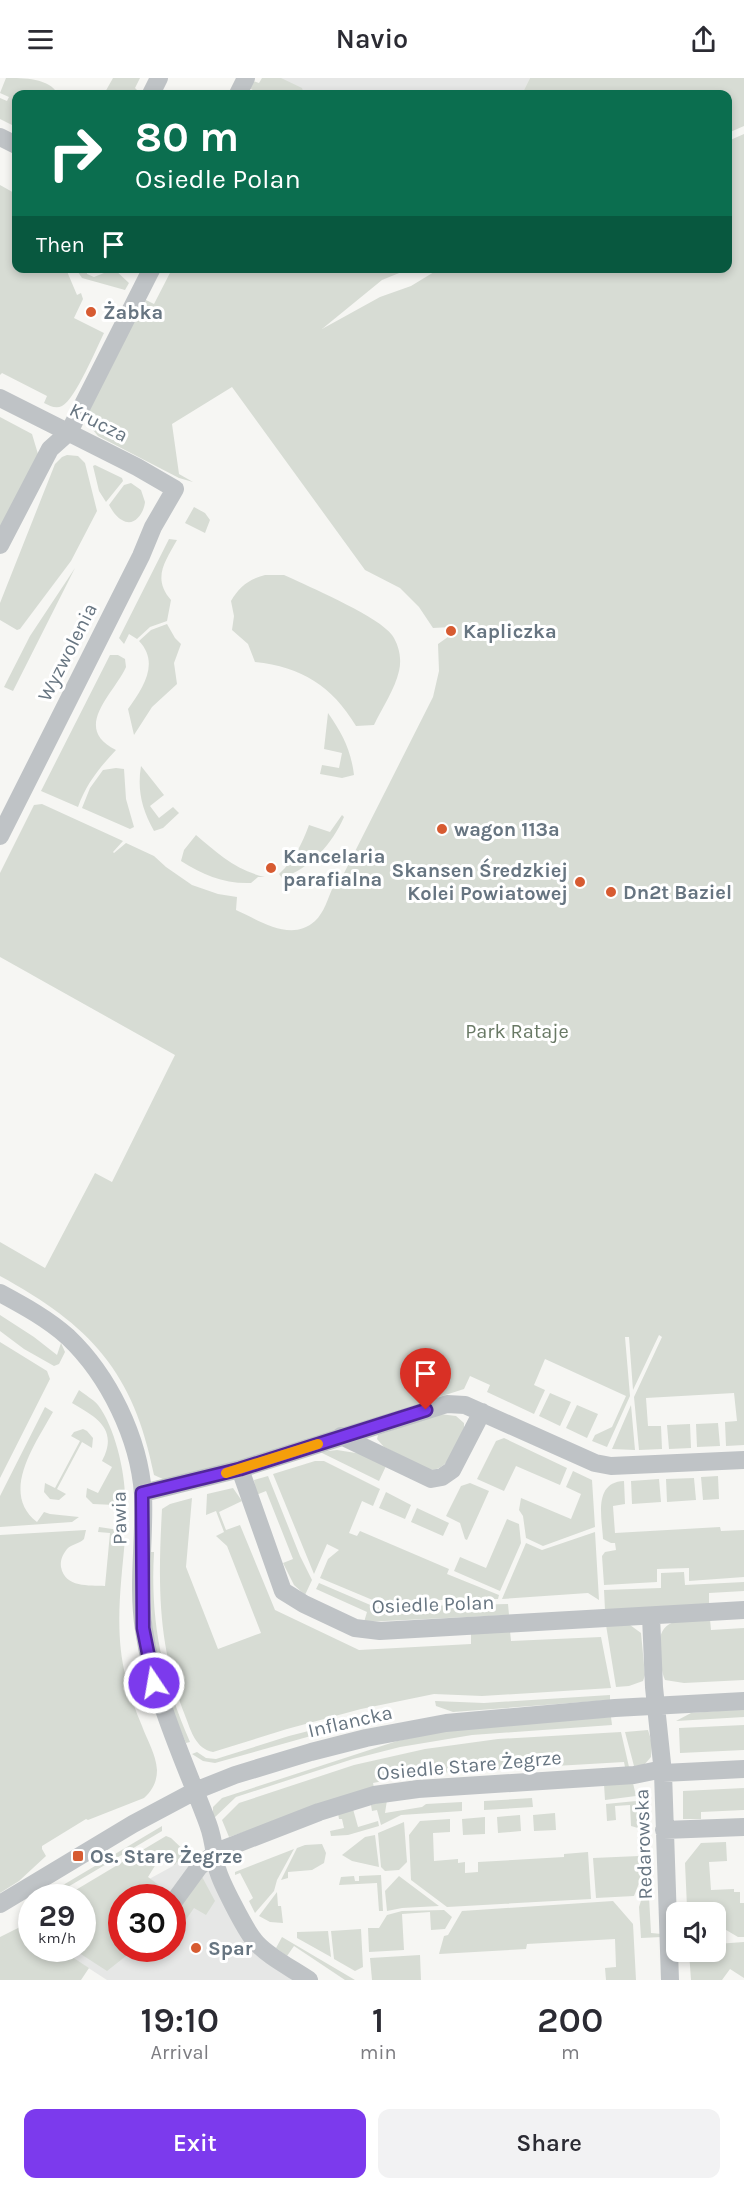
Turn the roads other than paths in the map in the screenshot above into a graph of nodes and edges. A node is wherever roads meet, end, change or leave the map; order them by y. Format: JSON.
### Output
{"nodes":[{"id":1,"x":149,"y":273,"type":"edge"},
{"id":2,"x":0,"y":398,"type":"edge"},
{"id":3,"x":69,"y":432,"type":"junction"},
{"id":4,"x":175,"y":489,"type":"joint"},
{"id":5,"x":0,"y":545,"type":"edge"},
{"id":6,"x":0,"y":836,"type":"edge"},
{"id":7,"x":0,"y":1293,"type":"edge"},
{"id":8,"x":482,"y":1412,"type":"junction"},
{"id":9,"x":341,"y":1436,"type":"junction"},
{"id":10,"x":744,"y":1460,"type":"edge"},
{"id":11,"x":240,"y":1469,"type":"junction"},
{"id":12,"x":142,"y":1493,"type":"junction"},
{"id":13,"x":744,"y":1610,"type":"edge"},
{"id":14,"x":651,"y":1616,"type":"junction"},
{"id":15,"x":744,"y":1701,"type":"edge"},
{"id":16,"x":656,"y":1706,"type":"junction"},
{"id":17,"x":744,"y":1769,"type":"edge"},
{"id":18,"x":663,"y":1771,"type":"junction"},
{"id":19,"x":195,"y":1791,"type":"junction"},
{"id":20,"x":744,"y":1827,"type":"edge"},
{"id":21,"x":664,"y":1830,"type":"junction"},
{"id":22,"x":216,"y":1852,"type":"junction"},
{"id":23,"x":186,"y":1885,"type":"edge"},
{"id":24,"x":0,"y":1904,"type":"edge"},
{"id":25,"x":309,"y":1980,"type":"edge"},
{"id":26,"x":670,"y":1980,"type":"edge"}],
"edges":[{"from":1,"to":3,"type":"street"},
{"from":2,"to":3,"type":"street","name":"Krucza"},
{"from":3,"to":4,"type":"street","name":"Krucza"},
{"from":3,"to":5,"type":"street"},
{"from":4,"to":6,"type":"street","name":"Wyzwolenia"},
{"from":7,"to":12,"type":"street","name":"Pawia"},
{"from":8,"to":9,"type":"street"},
{"from":8,"to":9,"type":"street"},
{"from":8,"to":10,"type":"street"},
{"from":9,"to":11,"type":"street"},
{"from":11,"to":12,"type":"street"},
{"from":11,"to":14,"type":"street","name":"Osiedle Polan"},
{"from":12,"to":19,"type":"street","name":"Pawia"},
{"from":13,"to":14,"type":"street","name":"Osiedle Polan"},
{"from":14,"to":16,"type":"street"},
{"from":15,"to":16,"type":"street","name":"Inflancka"},
{"from":16,"to":18,"type":"street","name":"Redarowska"},
{"from":16,"to":19,"type":"street","name":"Inflancka"},
{"from":17,"to":18,"type":"street","name":"Osiedle Stare Żegrze"},
{"from":18,"to":21,"type":"street","name":"Redarowska"},
{"from":18,"to":22,"type":"street","name":"Osiedle Stare Żegrze"},
{"from":19,"to":22,"type":"street"},
{"from":19,"to":24,"type":"street","name":"Inflancka"},
{"from":20,"to":21,"type":"street"},
{"from":21,"to":26,"type":"street","name":"Redarowska"},
{"from":22,"to":23,"type":"street","name":"Osiedle Stare Żegrze"},
{"from":22,"to":25,"type":"street"}]}
